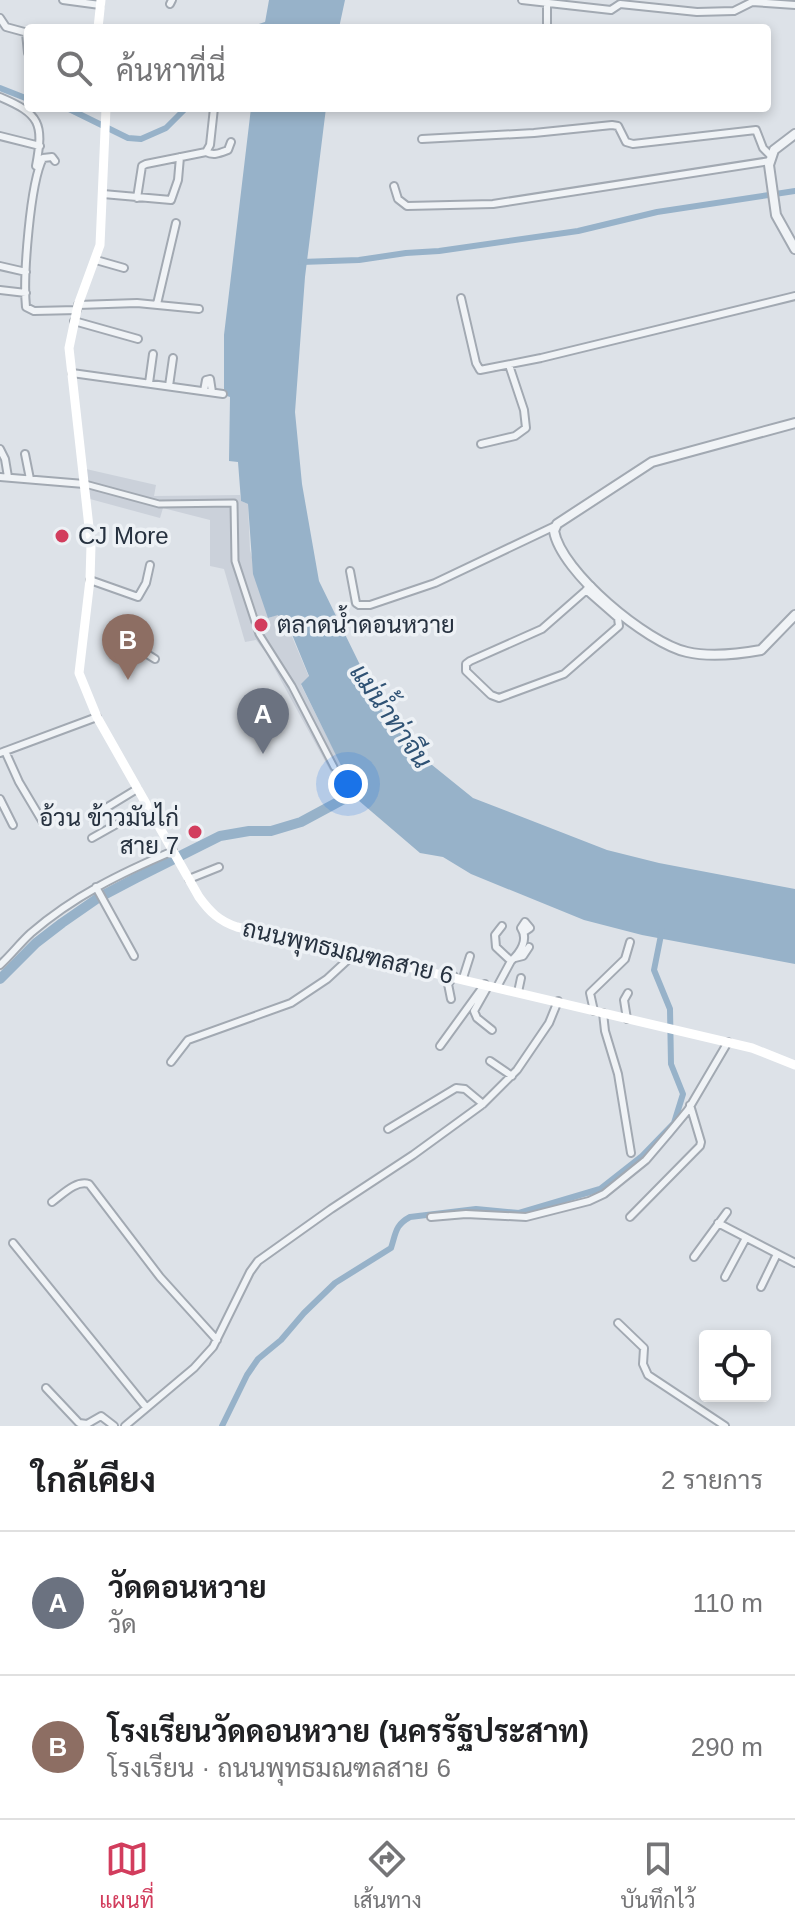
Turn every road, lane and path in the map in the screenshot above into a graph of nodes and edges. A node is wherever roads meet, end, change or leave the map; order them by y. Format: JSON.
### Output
{"nodes":[{"id":1,"x":63,"y":0,"type":"edge"},
{"id":2,"x":522,"y":0,"type":"edge"},
{"id":3,"x":100,"y":3,"type":"edge"},
{"id":4,"x":547,"y":3,"type":"junction"},
{"id":5,"x":795,"y":5,"type":"edge"},
{"id":6,"x":0,"y":20,"type":"edge"},
{"id":7,"x":98,"y":23,"type":"edge"},
{"id":8,"x":547,"y":24,"type":"edge"},
{"id":9,"x":24,"y":32,"type":"edge"},
{"id":10,"x":0,"y":97,"type":"edge"},
{"id":11,"x":24,"y":110,"type":"edge"},
{"id":12,"x":28,"y":112,"type":"edge"},
{"id":13,"x":106,"y":112,"type":"edge"},
{"id":14,"x":214,"y":112,"type":"edge"},
{"id":15,"x":795,"y":134,"type":"edge"},
{"id":16,"x":0,"y":136,"type":"edge"},
{"id":17,"x":422,"y":139,"type":"dead end"},
{"id":18,"x":231,"y":142,"type":"dead end"},
{"id":19,"x":40,"y":146,"type":"junction"},
{"id":20,"x":206,"y":152,"type":"junction"},
{"id":21,"x":180,"y":157,"type":"junction"},
{"id":22,"x":770,"y":158,"type":"junction"},
{"id":23,"x":55,"y":161,"type":"dead end"},
{"id":24,"x":37,"y":174,"type":"junction"},
{"id":25,"x":394,"y":186,"type":"dead end"},
{"id":26,"x":103,"y":194,"type":"junction"},
{"id":27,"x":137,"y":198,"type":"junction"},
{"id":28,"x":176,"y":223,"type":"dead end"},
{"id":29,"x":795,"y":249,"type":"edge"},
{"id":30,"x":96,"y":260,"type":"junction"},
{"id":31,"x":0,"y":266,"type":"edge"},
{"id":32,"x":124,"y":268,"type":"dead end"},
{"id":33,"x":26,"y":272,"type":"junction"},
{"id":34,"x":0,"y":290,"type":"edge"},
{"id":35,"x":26,"y":293,"type":"junction"},
{"id":36,"x":795,"y":296,"type":"edge"},
{"id":37,"x":461,"y":298,"type":"dead end"},
{"id":38,"x":157,"y":304,"type":"junction"},
{"id":39,"x":78,"y":307,"type":"junction"},
{"id":40,"x":199,"y":309,"type":"dead end"},
{"id":41,"x":74,"y":321,"type":"junction"},
{"id":42,"x":138,"y":339,"type":"dead end"},
{"id":43,"x":153,"y":354,"type":"dead end"},
{"id":44,"x":173,"y":358,"type":"dead end"},
{"id":45,"x":509,"y":365,"type":"junction"},
{"id":46,"x":71,"y":373,"type":"junction"},
{"id":47,"x":149,"y":383,"type":"junction"},
{"id":48,"x":169,"y":386,"type":"junction"},
{"id":49,"x":223,"y":394,"type":"dead end"},
{"id":50,"x":795,"y":423,"type":"edge"},
{"id":51,"x":481,"y":444,"type":"dead end"},
{"id":52,"x":0,"y":449,"type":"edge"},
{"id":53,"x":25,"y":454,"type":"dead end"},
{"id":54,"x":4,"y":477,"type":"edge"},
{"id":55,"x":30,"y":479,"type":"junction"},
{"id":56,"x":84,"y":484,"type":"junction"},
{"id":57,"x":555,"y":526,"type":"junction"},
{"id":58,"x":150,"y":565,"type":"dead end"},
{"id":59,"x":350,"y":571,"type":"dead end"},
{"id":60,"x":90,"y":580,"type":"junction"},
{"id":61,"x":589,"y":588,"type":"junction"},
{"id":62,"x":795,"y":615,"type":"edge"},
{"id":63,"x":112,"y":642,"type":"dead end"},
{"id":64,"x":155,"y":659,"type":"dead end"},
{"id":65,"x":97,"y":717,"type":"junction"},
{"id":66,"x":1,"y":752,"type":"edge"},
{"id":67,"x":334,"y":767,"type":"dead end"},
{"id":68,"x":137,"y":789,"type":"junction"},
{"id":69,"x":0,"y":799,"type":"edge"},
{"id":70,"x":147,"y":807,"type":"junction"},
{"id":71,"x":91,"y":817,"type":"dead end"},
{"id":72,"x":44,"y":824,"type":"dead end"},
{"id":73,"x":13,"y":825,"type":"dead end"},
{"id":74,"x":92,"y":838,"type":"dead end"},
{"id":75,"x":175,"y":856,"type":"junction"},
{"id":76,"x":219,"y":867,"type":"dead end"},
{"id":77,"x":189,"y":879,"type":"junction"},
{"id":78,"x":100,"y":893,"type":"junction"},
{"id":79,"x":502,"y":926,"type":"dead end"},
{"id":80,"x":524,"y":932,"type":"dead end"},
{"id":81,"x":630,"y":942,"type":"dead end"},
{"id":82,"x":529,"y":947,"type":"dead end"},
{"id":83,"x":354,"y":954,"type":"junction"},
{"id":84,"x":134,"y":956,"type":"dead end"},
{"id":85,"x":470,"y":956,"type":"dead end"},
{"id":86,"x":513,"y":960,"type":"junction"},
{"id":87,"x":0,"y":965,"type":"edge"},
{"id":88,"x":454,"y":976,"type":"junction"},
{"id":89,"x":521,"y":978,"type":"dead end"},
{"id":90,"x":490,"y":985,"type":"junction"},
{"id":91,"x":518,"y":992,"type":"junction"},
{"id":92,"x":628,"y":993,"type":"dead end"},
{"id":93,"x":451,"y":999,"type":"dead end"},
{"id":94,"x":558,"y":1001,"type":"junction"},
{"id":95,"x":599,"y":1012,"type":"junction"},
{"id":96,"x":627,"y":1019,"type":"junction"},
{"id":97,"x":492,"y":1030,"type":"dead end"},
{"id":98,"x":728,"y":1042,"type":"junction"},
{"id":99,"x":440,"y":1046,"type":"dead end"},
{"id":100,"x":490,"y":1061,"type":"dead end"},
{"id":101,"x":171,"y":1062,"type":"dead end"},
{"id":102,"x":795,"y":1065,"type":"edge"},
{"id":103,"x":512,"y":1076,"type":"junction"},
{"id":104,"x":483,"y":1104,"type":"junction"},
{"id":105,"x":690,"y":1105,"type":"junction"},
{"id":106,"x":388,"y":1129,"type":"dead end"},
{"id":107,"x":631,"y":1153,"type":"dead end"},
{"id":108,"x":52,"y":1202,"type":"dead end"},
{"id":109,"x":727,"y":1212,"type":"dead end"},
{"id":110,"x":431,"y":1217,"type":"dead end"},
{"id":111,"x":630,"y":1217,"type":"dead end"},
{"id":112,"x":718,"y":1223,"type":"junction"},
{"id":113,"x":746,"y":1238,"type":"junction"},
{"id":114,"x":13,"y":1243,"type":"dead end"},
{"id":115,"x":777,"y":1254,"type":"junction"},
{"id":116,"x":694,"y":1257,"type":"dead end"},
{"id":117,"x":795,"y":1263,"type":"edge"},
{"id":118,"x":725,"y":1277,"type":"dead end"},
{"id":119,"x":761,"y":1287,"type":"dead end"},
{"id":120,"x":618,"y":1323,"type":"dead end"},
{"id":121,"x":217,"y":1340,"type":"junction"},
{"id":122,"x":46,"y":1388,"type":"dead end"},
{"id":123,"x":146,"y":1407,"type":"junction"},
{"id":124,"x":114,"y":1426,"type":"edge"},
{"id":125,"x":125,"y":1426,"type":"edge"},
{"id":126,"x":725,"y":1426,"type":"edge"}],
"edges":[{"from":1,"to":3,"type":"street"},
{"from":2,"to":4,"type":"street"},
{"from":3,"to":7,"type":"main road"},
{"from":4,"to":5,"type":"street"},
{"from":4,"to":8,"type":"street"},
{"from":6,"to":9,"type":"street"},
{"from":10,"to":11,"type":"street"},
{"from":12,"to":19,"type":"street"},
{"from":13,"to":26,"type":"main road","name":"ถนนพุทธมณฑลสาย 6"},
{"from":14,"to":20,"type":"street"},
{"from":15,"to":22,"type":"street"},
{"from":16,"to":19,"type":"street"},
{"from":17,"to":22,"type":"street"},
{"from":18,"to":20,"type":"street"},
{"from":19,"to":24,"type":"street"},
{"from":20,"to":21,"type":"street"},
{"from":21,"to":27,"type":"street"},
{"from":21,"to":27,"type":"street"},
{"from":22,"to":25,"type":"street"},
{"from":22,"to":29,"type":"street"},
{"from":23,"to":24,"type":"street"},
{"from":24,"to":33,"type":"street"},
{"from":26,"to":27,"type":"street"},
{"from":26,"to":30,"type":"main road","name":"ถนนพุทธมณฑลสาย 6"},
{"from":28,"to":38,"type":"street"},
{"from":30,"to":32,"type":"street"},
{"from":30,"to":39,"type":"main road","name":"ถนนพุทธมณฑลสาย 6"},
{"from":31,"to":33,"type":"street"},
{"from":33,"to":35,"type":"street"},
{"from":34,"to":35,"type":"street"},
{"from":35,"to":39,"type":"street"},
{"from":36,"to":45,"type":"street"},
{"from":37,"to":45,"type":"street"},
{"from":38,"to":39,"type":"street"},
{"from":38,"to":40,"type":"street"},
{"from":39,"to":41,"type":"main road","name":"ถนนพุทธมณฑลสาย 6"},
{"from":41,"to":42,"type":"street"},
{"from":41,"to":46,"type":"main road","name":"ถนนพุทธมณฑลสาย 6"},
{"from":43,"to":47,"type":"street"},
{"from":44,"to":48,"type":"street"},
{"from":45,"to":51,"type":"street"},
{"from":46,"to":47,"type":"street"},
{"from":46,"to":56,"type":"main road","name":"ถนนพุทธมณฑลสาย 6"},
{"from":47,"to":48,"type":"street"},
{"from":48,"to":49,"type":"street"},
{"from":50,"to":57,"type":"street"},
{"from":52,"to":54,"type":"street"},
{"from":53,"to":55,"type":"street"},
{"from":54,"to":55,"type":"street"},
{"from":55,"to":56,"type":"street"},
{"from":56,"to":60,"type":"main road","name":"ถนนพุทธมณฑลสาย 6"},
{"from":56,"to":67,"type":"street"},
{"from":57,"to":59,"type":"street"},
{"from":57,"to":61,"type":"street"},
{"from":58,"to":60,"type":"street"},
{"from":60,"to":65,"type":"main road","name":"ถนนพุทธมณฑลสาย 6"},
{"from":61,"to":61,"type":"street"},
{"from":61,"to":62,"type":"street"},
{"from":63,"to":64,"type":"street"},
{"from":65,"to":66,"type":"street"},
{"from":65,"to":68,"type":"main road","name":"ถนนพุทธมณฑลสาย 6"},
{"from":66,"to":72,"type":"street"},
{"from":68,"to":70,"type":"main road","name":"ถนนพุทธมณฑลสาย 6"},
{"from":68,"to":71,"type":"street"},
{"from":69,"to":73,"type":"street"},
{"from":70,"to":74,"type":"street"},
{"from":70,"to":75,"type":"main road","name":"ถนนพุทธมณฑลสาย 6"},
{"from":75,"to":77,"type":"main road","name":"ถนนพุทธมณฑลสาย 6"},
{"from":75,"to":78,"type":"street"},
{"from":76,"to":77,"type":"street"},
{"from":77,"to":83,"type":"main road","name":"ถนนพุทธมณฑลสาย 6"},
{"from":78,"to":84,"type":"street"},
{"from":78,"to":87,"type":"street"},
{"from":79,"to":86,"type":"street"},
{"from":80,"to":86,"type":"street"},
{"from":81,"to":95,"type":"street"},
{"from":82,"to":86,"type":"street"},
{"from":83,"to":88,"type":"main road","name":"ถนนพุทธมณฑลสาย 6"},
{"from":83,"to":101,"type":"street"},
{"from":85,"to":88,"type":"street"},
{"from":86,"to":90,"type":"street"},
{"from":88,"to":90,"type":"main road","name":"ถนนพุทธมณฑลสาย 6"},
{"from":88,"to":93,"type":"street"},
{"from":89,"to":91,"type":"street"},
{"from":90,"to":91,"type":"main road","name":"ถนนพุทธมณฑลสาย 6"},
{"from":90,"to":97,"type":"street"},
{"from":90,"to":99,"type":"street"},
{"from":91,"to":94,"type":"main road","name":"ถนนพุทธมณฑลสาย 6"},
{"from":92,"to":96,"type":"street"},
{"from":94,"to":95,"type":"main road","name":"ถนนพุทธมณฑลสาย 6"},
{"from":94,"to":103,"type":"street"},
{"from":95,"to":96,"type":"main road","name":"ถนนพุทธมณฑลสาย 6"},
{"from":95,"to":107,"type":"street"},
{"from":96,"to":98,"type":"main road","name":"ถนนพุทธมณฑลสาย 6"},
{"from":98,"to":102,"type":"main road","name":"ถนนพุทธมณฑลสาย 6"},
{"from":98,"to":105,"type":"street"},
{"from":100,"to":103,"type":"street"},
{"from":103,"to":104,"type":"street"},
{"from":104,"to":106,"type":"street"},
{"from":104,"to":121,"type":"street"},
{"from":105,"to":110,"type":"street"},
{"from":105,"to":111,"type":"street"},
{"from":108,"to":121,"type":"street"},
{"from":109,"to":112,"type":"street"},
{"from":112,"to":113,"type":"street"},
{"from":112,"to":116,"type":"street"},
{"from":113,"to":115,"type":"street"},
{"from":113,"to":118,"type":"street"},
{"from":114,"to":123,"type":"street"},
{"from":115,"to":117,"type":"street"},
{"from":115,"to":119,"type":"street"},
{"from":120,"to":126,"type":"street"},
{"from":121,"to":123,"type":"street"},
{"from":122,"to":124,"type":"street"},
{"from":123,"to":125,"type":"street"}]}
